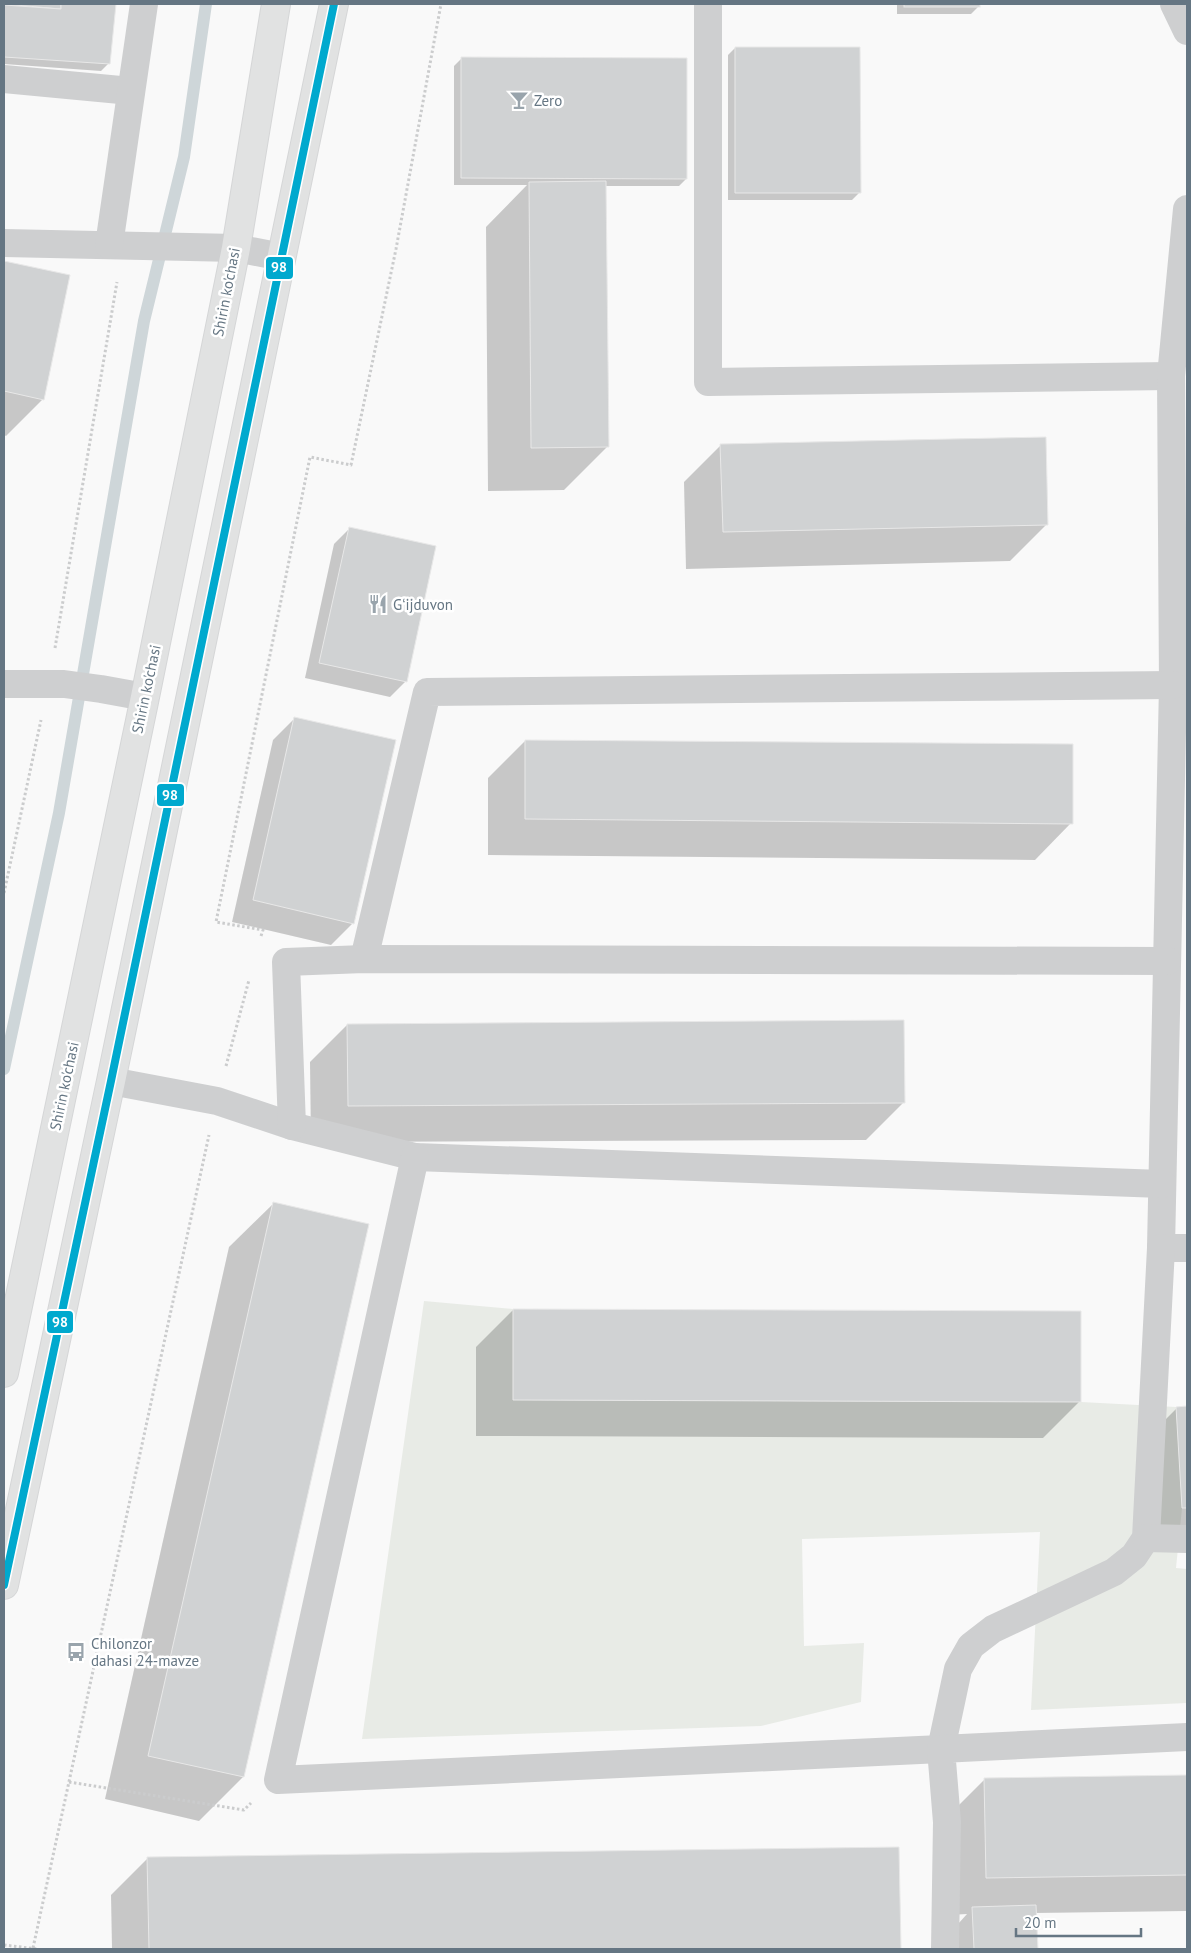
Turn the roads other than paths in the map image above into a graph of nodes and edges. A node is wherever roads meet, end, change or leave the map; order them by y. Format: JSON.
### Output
{"nodes":[{"id":1,"x":144,"y":4,"type":"edge"},
{"id":2,"x":276,"y":4,"type":"edge"},
{"id":3,"x":334,"y":4,"type":"edge"},
{"id":4,"x":708,"y":4,"type":"edge"},
{"id":5,"x":1174,"y":4,"type":"edge"},
{"id":6,"x":1187,"y":31,"type":"edge"},
{"id":7,"x":4,"y":80,"type":"edge"},
{"id":8,"x":131,"y":91,"type":"junction"},
{"id":9,"x":1187,"y":209,"type":"edge"},
{"id":10,"x":4,"y":243,"type":"edge"},
{"id":11,"x":116,"y":245,"type":"junction"},
{"id":12,"x":236,"y":248,"type":"junction"},
{"id":13,"x":282,"y":257,"type":"junction"},
{"id":14,"x":1171,"y":376,"type":"junction"},
{"id":15,"x":4,"y":684,"type":"edge"},
{"id":16,"x":1173,"y":685,"type":"junction"},
{"id":17,"x":145,"y":697,"type":"junction"},
{"id":18,"x":364,"y":959,"type":"junction"},
{"id":19,"x":1167,"y":961,"type":"junction"},
{"id":20,"x":111,"y":1081,"type":"junction"},
{"id":21,"x":292,"y":1126,"type":"junction"},
{"id":22,"x":415,"y":1158,"type":"junction"},
{"id":23,"x":1162,"y":1184,"type":"junction"},
{"id":24,"x":1161,"y":1248,"type":"junction"},
{"id":25,"x":1187,"y":1248,"type":"edge"},
{"id":26,"x":4,"y":1373,"type":"edge"},
{"id":27,"x":1146,"y":1538,"type":"junction"},
{"id":28,"x":1187,"y":1539,"type":"edge"},
{"id":29,"x":4,"y":1585,"type":"edge"},
{"id":30,"x":1187,"y":1737,"type":"edge"},
{"id":31,"x":941,"y":1749,"type":"junction"},
{"id":32,"x":945,"y":1949,"type":"edge"}],
"edges":[{"from":1,"to":8,"type":"lane"},
{"from":2,"to":12,"type":"main road","name":"Shirin ko'chasi"},
{"from":3,"to":13,"type":"main road"},
{"from":4,"to":14,"type":"lane"},
{"from":5,"to":6,"type":"lane"},
{"from":7,"to":8,"type":"lane"},
{"from":8,"to":11,"type":"lane"},
{"from":9,"to":14,"type":"lane"},
{"from":10,"to":11,"type":"lane"},
{"from":11,"to":12,"type":"lane"},
{"from":12,"to":13,"type":"lane"},
{"from":12,"to":17,"type":"main road","name":"Shirin ko'chasi"},
{"from":13,"to":20,"type":"main road"},
{"from":14,"to":16,"type":"lane"},
{"from":15,"to":17,"type":"lane"},
{"from":16,"to":18,"type":"lane"},
{"from":16,"to":19,"type":"lane"},
{"from":17,"to":26,"type":"main road","name":"Shirin ko'chasi"},
{"from":18,"to":19,"type":"lane"},
{"from":18,"to":21,"type":"lane"},
{"from":19,"to":23,"type":"lane"},
{"from":20,"to":21,"type":"lane"},
{"from":20,"to":29,"type":"main road"},
{"from":21,"to":22,"type":"lane"},
{"from":22,"to":23,"type":"lane"},
{"from":22,"to":31,"type":"lane"},
{"from":23,"to":24,"type":"lane"},
{"from":24,"to":25,"type":"lane"},
{"from":24,"to":27,"type":"lane"},
{"from":27,"to":28,"type":"lane"},
{"from":27,"to":31,"type":"lane"},
{"from":30,"to":31,"type":"lane"},
{"from":31,"to":32,"type":"lane"}]}
